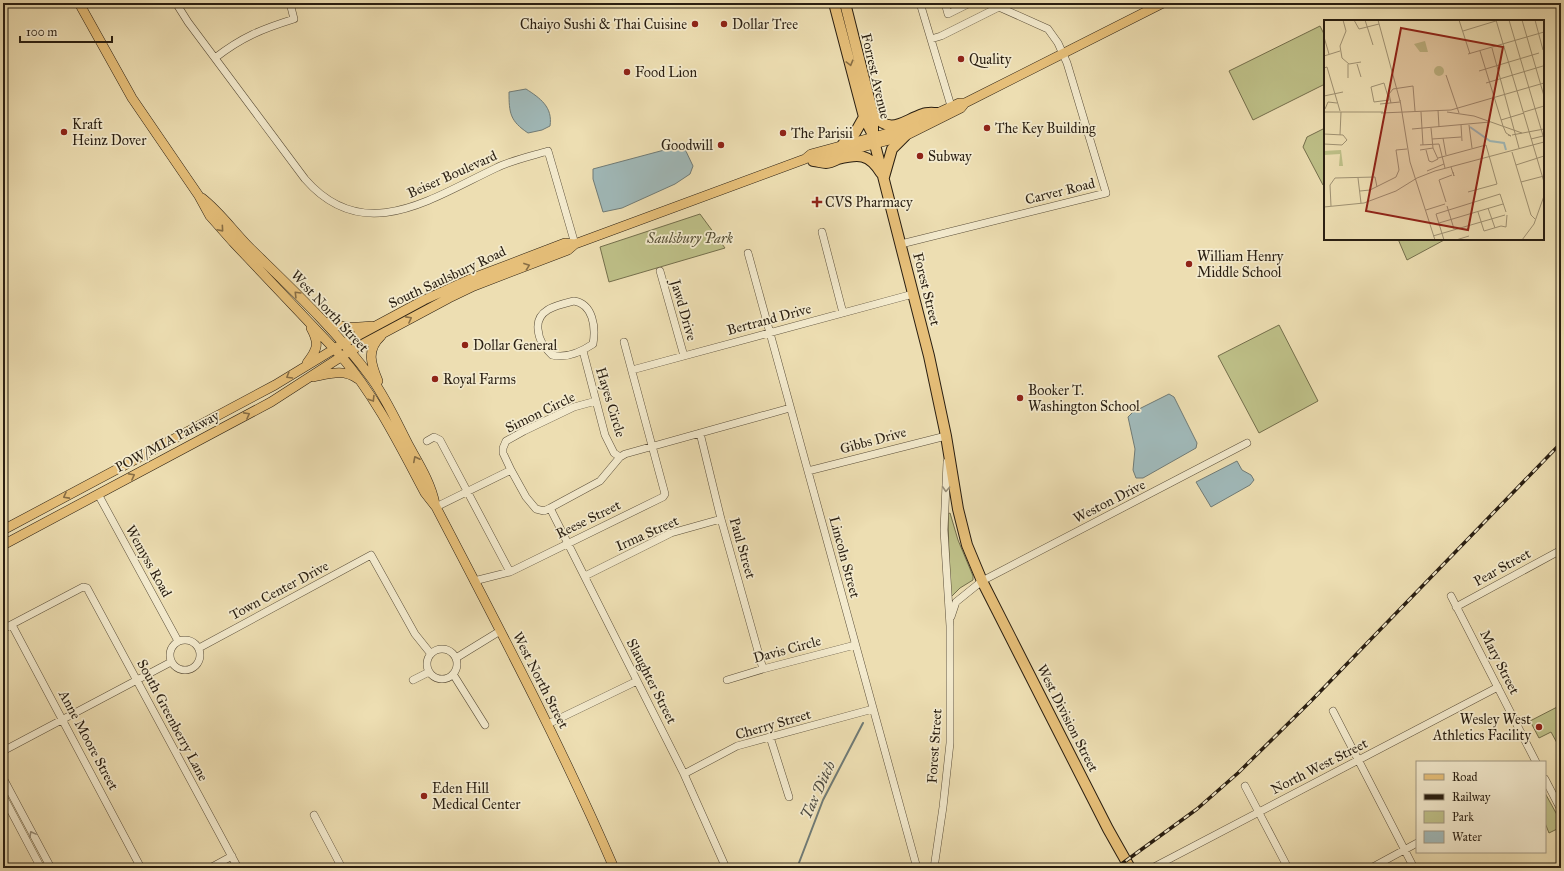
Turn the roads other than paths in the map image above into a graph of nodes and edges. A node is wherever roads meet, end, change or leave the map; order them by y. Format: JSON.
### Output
{"nodes":[{"id":1,"x":79,"y":3,"type":"edge"},
{"id":2,"x":176,"y":3,"type":"edge"},
{"id":3,"x":290,"y":3,"type":"edge"},
{"id":4,"x":834,"y":3,"type":"edge"},
{"id":5,"x":845,"y":3,"type":"edge"},
{"id":6,"x":920,"y":3,"type":"edge"},
{"id":7,"x":945,"y":3,"type":"edge"},
{"id":8,"x":970,"y":3,"type":"edge"},
{"id":9,"x":1163,"y":3,"type":"edge"},
{"id":10,"x":998,"y":5,"type":"edge"},
{"id":11,"x":931,"y":39,"type":"junction"},
{"id":12,"x":1063,"y":53,"type":"junction"},
{"id":13,"x":215,"y":58,"type":"junction"},
{"id":14,"x":965,"y":103,"type":"junction"},
{"id":15,"x":951,"y":106,"type":"junction"},
{"id":16,"x":938,"y":113,"type":"junction"},
{"id":17,"x":868,"y":115,"type":"junction"},
{"id":18,"x":905,"y":136,"type":"junction"},
{"id":19,"x":874,"y":140,"type":"junction"},
{"id":20,"x":843,"y":144,"type":"junction"},
{"id":21,"x":809,"y":160,"type":"junction"},
{"id":22,"x":884,"y":177,"type":"junction"},
{"id":23,"x":199,"y":196,"type":"junction"},
{"id":24,"x":822,"y":232,"type":"dead end"},
{"id":25,"x":575,"y":244,"type":"junction"},
{"id":26,"x":901,"y":244,"type":"junction"},
{"id":27,"x":748,"y":253,"type":"dead end"},
{"id":28,"x":660,"y":271,"type":"dead end"},
{"id":29,"x":913,"y":294,"type":"junction"},
{"id":30,"x":843,"y":313,"type":"junction"},
{"id":31,"x":304,"y":317,"type":"junction"},
{"id":32,"x":324,"y":321,"type":"junction"},
{"id":33,"x":378,"y":325,"type":"junction"},
{"id":34,"x":385,"y":332,"type":"junction"},
{"id":35,"x":769,"y":333,"type":"junction"},
{"id":36,"x":624,"y":342,"type":"dead end"},
{"id":37,"x":344,"y":343,"type":"junction"},
{"id":38,"x":350,"y":351,"type":"junction"},
{"id":39,"x":583,"y":351,"type":"junction"},
{"id":40,"x":338,"y":352,"type":"junction"},
{"id":41,"x":684,"y":356,"type":"junction"},
{"id":42,"x":304,"y":367,"type":"junction"},
{"id":43,"x":632,"y":370,"type":"junction"},
{"id":44,"x":307,"y":378,"type":"junction"},
{"id":45,"x":363,"y":385,"type":"junction"},
{"id":46,"x":596,"y":401,"type":"junction"},
{"id":47,"x":387,"y":402,"type":"junction"},
{"id":48,"x":790,"y":408,"type":"junction"},
{"id":49,"x":700,"y":433,"type":"junction"},
{"id":50,"x":946,"y":436,"type":"junction"},
{"id":51,"x":427,"y":441,"type":"dead end"},
{"id":52,"x":1247,"y":444,"type":"dead end"},
{"id":53,"x":652,"y":446,"type":"junction"},
{"id":54,"x":948,"y":450,"type":"junction"},
{"id":55,"x":620,"y":457,"type":"junction"},
{"id":56,"x":511,"y":470,"type":"junction"},
{"id":57,"x":808,"y":471,"type":"junction"},
{"id":58,"x":101,"y":478,"type":"junction"},
{"id":59,"x":467,"y":491,"type":"junction"},
{"id":60,"x":98,"y":494,"type":"junction"},
{"id":61,"x":436,"y":507,"type":"junction"},
{"id":62,"x":550,"y":508,"type":"junction"},
{"id":63,"x":721,"y":519,"type":"junction"},
{"id":64,"x":3,"y":530,"type":"edge"},
{"id":65,"x":568,"y":544,"type":"junction"},
{"id":66,"x":3,"y":545,"type":"edge"},
{"id":67,"x":1561,"y":550,"type":"edge"},
{"id":68,"x":510,"y":572,"type":"junction"},
{"id":69,"x":585,"y":576,"type":"junction"},
{"id":70,"x":474,"y":581,"type":"junction"},
{"id":71,"x":982,"y":581,"type":"junction"},
{"id":72,"x":1450,"y":596,"type":"dead end"},
{"id":73,"x":1456,"y":607,"type":"junction"},
{"id":74,"x":12,"y":625,"type":"junction"},
{"id":75,"x":950,"y":626,"type":"junction"},
{"id":76,"x":3,"y":630,"type":"edge"},
{"id":77,"x":500,"y":631,"type":"junction"},
{"id":78,"x":178,"y":641,"type":"junction"},
{"id":79,"x":855,"y":644,"type":"junction"},
{"id":80,"x":199,"y":648,"type":"junction"},
{"id":81,"x":431,"y":654,"type":"junction"},
{"id":82,"x":456,"y":658,"type":"junction"},
{"id":83,"x":171,"y":662,"type":"junction"},
{"id":84,"x":763,"y":669,"type":"junction"},
{"id":85,"x":429,"y":672,"type":"junction"},
{"id":86,"x":453,"y":674,"type":"junction"},
{"id":87,"x":136,"y":680,"type":"junction"},
{"id":88,"x":413,"y":680,"type":"dead end"},
{"id":89,"x":727,"y":680,"type":"dead end"},
{"id":90,"x":637,"y":681,"type":"junction"},
{"id":91,"x":1498,"y":687,"type":"junction"},
{"id":92,"x":873,"y":709,"type":"junction"},
{"id":93,"x":1332,"y":711,"type":"dead end"},
{"id":94,"x":63,"y":719,"type":"junction"},
{"id":95,"x":548,"y":724,"type":"junction"},
{"id":96,"x":485,"y":725,"type":"dead end"},
{"id":97,"x":770,"y":737,"type":"junction"},
{"id":98,"x":3,"y":751,"type":"edge"},
{"id":99,"x":1358,"y":760,"type":"junction"},
{"id":100,"x":1535,"y":761,"type":"edge"},
{"id":101,"x":684,"y":774,"type":"junction"},
{"id":102,"x":3,"y":778,"type":"edge"},
{"id":103,"x":1546,"y":781,"type":"edge"},
{"id":104,"x":1245,"y":786,"type":"dead end"},
{"id":105,"x":3,"y":796,"type":"edge"},
{"id":106,"x":789,"y":797,"type":"dead end"},
{"id":107,"x":1561,"y":810,"type":"edge"},
{"id":108,"x":1258,"y":812,"type":"junction"},
{"id":109,"x":314,"y":815,"type":"dead end"},
{"id":110,"x":1416,"y":844,"type":"edge"},
{"id":111,"x":1405,"y":850,"type":"junction"},
{"id":112,"x":232,"y":856,"type":"junction"},
{"id":113,"x":41,"y":868,"type":"edge"},
{"id":114,"x":51,"y":868,"type":"edge"},
{"id":115,"x":141,"y":868,"type":"edge"},
{"id":116,"x":210,"y":868,"type":"edge"},
{"id":117,"x":238,"y":868,"type":"edge"},
{"id":118,"x":342,"y":868,"type":"edge"},
{"id":119,"x":614,"y":868,"type":"edge"},
{"id":120,"x":726,"y":868,"type":"edge"},
{"id":121,"x":917,"y":868,"type":"edge"},
{"id":122,"x":934,"y":868,"type":"edge"},
{"id":123,"x":1130,"y":868,"type":"edge"},
{"id":124,"x":1152,"y":868,"type":"edge"},
{"id":125,"x":1288,"y":868,"type":"edge"},
{"id":126,"x":1371,"y":868,"type":"edge"},
{"id":127,"x":1414,"y":868,"type":"edge"}],
"edges":[{"from":1,"to":23,"type":"main road","name":"West North Street"},
{"from":2,"to":13,"type":"street","name":"Beiser Boulevard"},
{"from":3,"to":13,"type":"street"},
{"from":4,"to":17,"type":"highway","name":"Forrest Avenue","one_way":true},
{"from":5,"to":17,"type":"highway","name":"Forrest Avenue"},
{"from":6,"to":11,"type":"street"},
{"from":7,"to":8,"type":"street"},
{"from":9,"to":12,"type":"main road"},
{"from":10,"to":11,"type":"street"},
{"from":10,"to":12,"type":"street"},
{"from":11,"to":15,"type":"street"},
{"from":12,"to":14,"type":"main road"},
{"from":12,"to":26,"type":"street","name":"Carver Road"},
{"from":13,"to":25,"type":"street","name":"Beiser Boulevard"},
{"from":14,"to":15,"type":"main road"},
{"from":14,"to":18,"type":"main road"},
{"from":15,"to":16,"type":"main road"},
{"from":16,"to":17,"type":"highway"},
{"from":16,"to":19,"type":"main road"},
{"from":17,"to":19,"type":"highway","name":"Forrest Avenue"},
{"from":17,"to":20,"type":"highway"},
{"from":18,"to":19,"type":"main road"},
{"from":18,"to":22,"type":"highway"},
{"from":19,"to":20,"type":"main road","name":"South Saulsbury Road"},
{"from":19,"to":21,"type":"main road","name":"South Saulsbury Road"},
{"from":19,"to":22,"type":"highway","name":"Forest Street"},
{"from":20,"to":21,"type":"main road","name":"South Saulsbury Road"},
{"from":21,"to":22,"type":"highway"},
{"from":21,"to":25,"type":"main road","name":"South Saulsbury Road"},
{"from":22,"to":26,"type":"highway","name":"Forest Street"},
{"from":23,"to":31,"type":"main road","name":"West North Street","one_way":true},
{"from":32,"to":23,"type":"main road","name":"West North Street","one_way":true},
{"from":24,"to":30,"type":"street"},
{"from":25,"to":33,"type":"main road","name":"South Saulsbury Road"},
{"from":34,"to":25,"type":"main road","name":"South Saulsbury Road","one_way":true},
{"from":26,"to":29,"type":"highway","name":"Forest Street"},
{"from":27,"to":35,"type":"street","name":"Lincoln Street"},
{"from":28,"to":41,"type":"street","name":"Jawd Drive"},
{"from":29,"to":30,"type":"street","name":"Bertrand Drive"},
{"from":29,"to":50,"type":"highway","name":"Forest Street"},
{"from":30,"to":35,"type":"street","name":"Bertrand Drive"},
{"from":31,"to":40,"type":"main road","name":"West North Street"},
{"from":31,"to":42,"type":"main road"},
{"from":32,"to":33,"type":"main road"},
{"from":32,"to":37,"type":"main road","name":"West North Street"},
{"from":33,"to":37,"type":"main road","name":"South Saulsbury Road"},
{"from":34,"to":38,"type":"main road","name":"South Saulsbury Road"},
{"from":34,"to":47,"type":"main road"},
{"from":35,"to":41,"type":"street","name":"Bertrand Drive"},
{"from":35,"to":48,"type":"street","name":"Lincoln Street"},
{"from":36,"to":43,"type":"street","name":"Reese Street"},
{"from":37,"to":38,"type":"main road","name":"West North Street"},
{"from":37,"to":40,"type":"main road","name":"South Saulsbury Road"},
{"from":38,"to":40,"type":"main road","name":"South Saulsbury Road"},
{"from":38,"to":47,"type":"main road","name":"West North Street"},
{"from":39,"to":39,"type":"street"},
{"from":39,"to":46,"type":"street","name":"Hayes Circle"},
{"from":40,"to":42,"type":"main road","name":"POW/MIA Parkway"},
{"from":40,"to":44,"type":"main road","name":"POW/MIA Parkway"},
{"from":40,"to":45,"type":"main road","name":"West North Street"},
{"from":41,"to":43,"type":"street","name":"Bertrand Drive"},
{"from":42,"to":58,"type":"main road","name":"POW/MIA Parkway","one_way":true},
{"from":43,"to":53,"type":"street","name":"Reese Street"},
{"from":44,"to":45,"type":"main road"},
{"from":60,"to":44,"type":"main road","name":"POW/MIA Parkway","one_way":true},
{"from":45,"to":61,"type":"main road","name":"West North Street","one_way":true},
{"from":46,"to":55,"type":"street","name":"Hayes Circle"},
{"from":46,"to":56,"type":"street","name":"Simon Circle"},
{"from":61,"to":47,"type":"main road","name":"West North Street","one_way":true},
{"from":48,"to":49,"type":"street"},
{"from":48,"to":57,"type":"street","name":"Lincoln Street"},
{"from":49,"to":53,"type":"street"},
{"from":49,"to":63,"type":"street","name":"Paul Street"},
{"from":50,"to":54,"type":"highway","name":"Forest Street"},
{"from":50,"to":57,"type":"street","name":"Gibbs Drive"},
{"from":51,"to":59,"type":"street"},
{"from":52,"to":71,"type":"street","name":"Weston Drive"},
{"from":53,"to":55,"type":"street"},
{"from":53,"to":65,"type":"street","name":"Reese Street"},
{"from":54,"to":71,"type":"highway","name":"Forest Street"},
{"from":54,"to":75,"type":"street","name":"Forest Street","one_way":true},
{"from":55,"to":62,"type":"street"},
{"from":56,"to":59,"type":"street"},
{"from":56,"to":62,"type":"street","name":"Simon Circle"},
{"from":57,"to":79,"type":"street","name":"Lincoln Street"},
{"from":58,"to":60,"type":"main road"},
{"from":58,"to":64,"type":"main road","name":"POW/MIA Parkway","one_way":true},
{"from":59,"to":61,"type":"street"},
{"from":59,"to":68,"type":"street"},
{"from":60,"to":66,"type":"main road","name":"POW/MIA Parkway"},
{"from":60,"to":78,"type":"street","name":"Wemyss Road"},
{"from":61,"to":70,"type":"main road","name":"West North Street"},
{"from":62,"to":65,"type":"street","name":"Slaughter Street"},
{"from":63,"to":69,"type":"street","name":"Irma Street"},
{"from":63,"to":84,"type":"street","name":"Paul Street"},
{"from":65,"to":68,"type":"street","name":"Reese Street"},
{"from":65,"to":69,"type":"street","name":"Slaughter Street"},
{"from":67,"to":73,"type":"street","name":"Pear Street"},
{"from":68,"to":70,"type":"street","name":"Reese Street"},
{"from":69,"to":90,"type":"street","name":"Slaughter Street"},
{"from":70,"to":77,"type":"main road","name":"West North Street"},
{"from":71,"to":75,"type":"street","name":"Forest Street"},
{"from":71,"to":123,"type":"highway","name":"West Division Street"},
{"from":72,"to":73,"type":"street","name":"Mary Street"},
{"from":73,"to":91,"type":"street","name":"Mary Street"},
{"from":74,"to":76,"type":"street"},
{"from":74,"to":87,"type":"street","name":"South Greenberry Lane"},
{"from":74,"to":94,"type":"street","name":"Anne Moore Street"},
{"from":75,"to":122,"type":"street","name":"Forest Street"},
{"from":77,"to":82,"type":"street"},
{"from":77,"to":95,"type":"main road","name":"West North Street"},
{"from":78,"to":80,"type":"street"},
{"from":78,"to":83,"type":"street"},
{"from":79,"to":84,"type":"street","name":"Davis Circle"},
{"from":79,"to":92,"type":"street","name":"Lincoln Street"},
{"from":80,"to":81,"type":"street","name":"Town Center Drive"},
{"from":80,"to":83,"type":"street"},
{"from":81,"to":82,"type":"street"},
{"from":81,"to":85,"type":"street"},
{"from":82,"to":86,"type":"street"},
{"from":83,"to":87,"type":"street"},
{"from":84,"to":89,"type":"street","name":"Davis Circle"},
{"from":85,"to":86,"type":"street"},
{"from":85,"to":88,"type":"street"},
{"from":86,"to":96,"type":"street"},
{"from":87,"to":94,"type":"street"},
{"from":87,"to":112,"type":"street","name":"South Greenberry Lane"},
{"from":90,"to":95,"type":"street"},
{"from":90,"to":101,"type":"street","name":"Slaughter Street"},
{"from":91,"to":99,"type":"street","name":"North West Street"},
{"from":91,"to":100,"type":"street","name":"Mary Street"},
{"from":92,"to":97,"type":"street","name":"Cherry Street"},
{"from":92,"to":121,"type":"street","name":"Lincoln Street"},
{"from":93,"to":99,"type":"street"},
{"from":94,"to":98,"type":"street"},
{"from":94,"to":115,"type":"street","name":"Anne Moore Street"},
{"from":95,"to":119,"type":"main road","name":"West North Street"},
{"from":97,"to":101,"type":"street","name":"Cherry Street"},
{"from":97,"to":106,"type":"street"},
{"from":99,"to":108,"type":"street","name":"North West Street"},
{"from":99,"to":111,"type":"street"},
{"from":101,"to":120,"type":"street","name":"Slaughter Street"},
{"from":114,"to":102,"type":"street","one_way":true},
{"from":103,"to":107,"type":"street"},
{"from":104,"to":108,"type":"street"},
{"from":105,"to":113,"type":"street"},
{"from":108,"to":124,"type":"street","name":"North West Street"},
{"from":108,"to":125,"type":"street"},
{"from":109,"to":118,"type":"street"},
{"from":110,"to":111,"type":"street"},
{"from":111,"to":126,"type":"street"},
{"from":111,"to":127,"type":"street"},
{"from":112,"to":116,"type":"street"},
{"from":112,"to":117,"type":"street","name":"South Greenberry Lane"}]}
